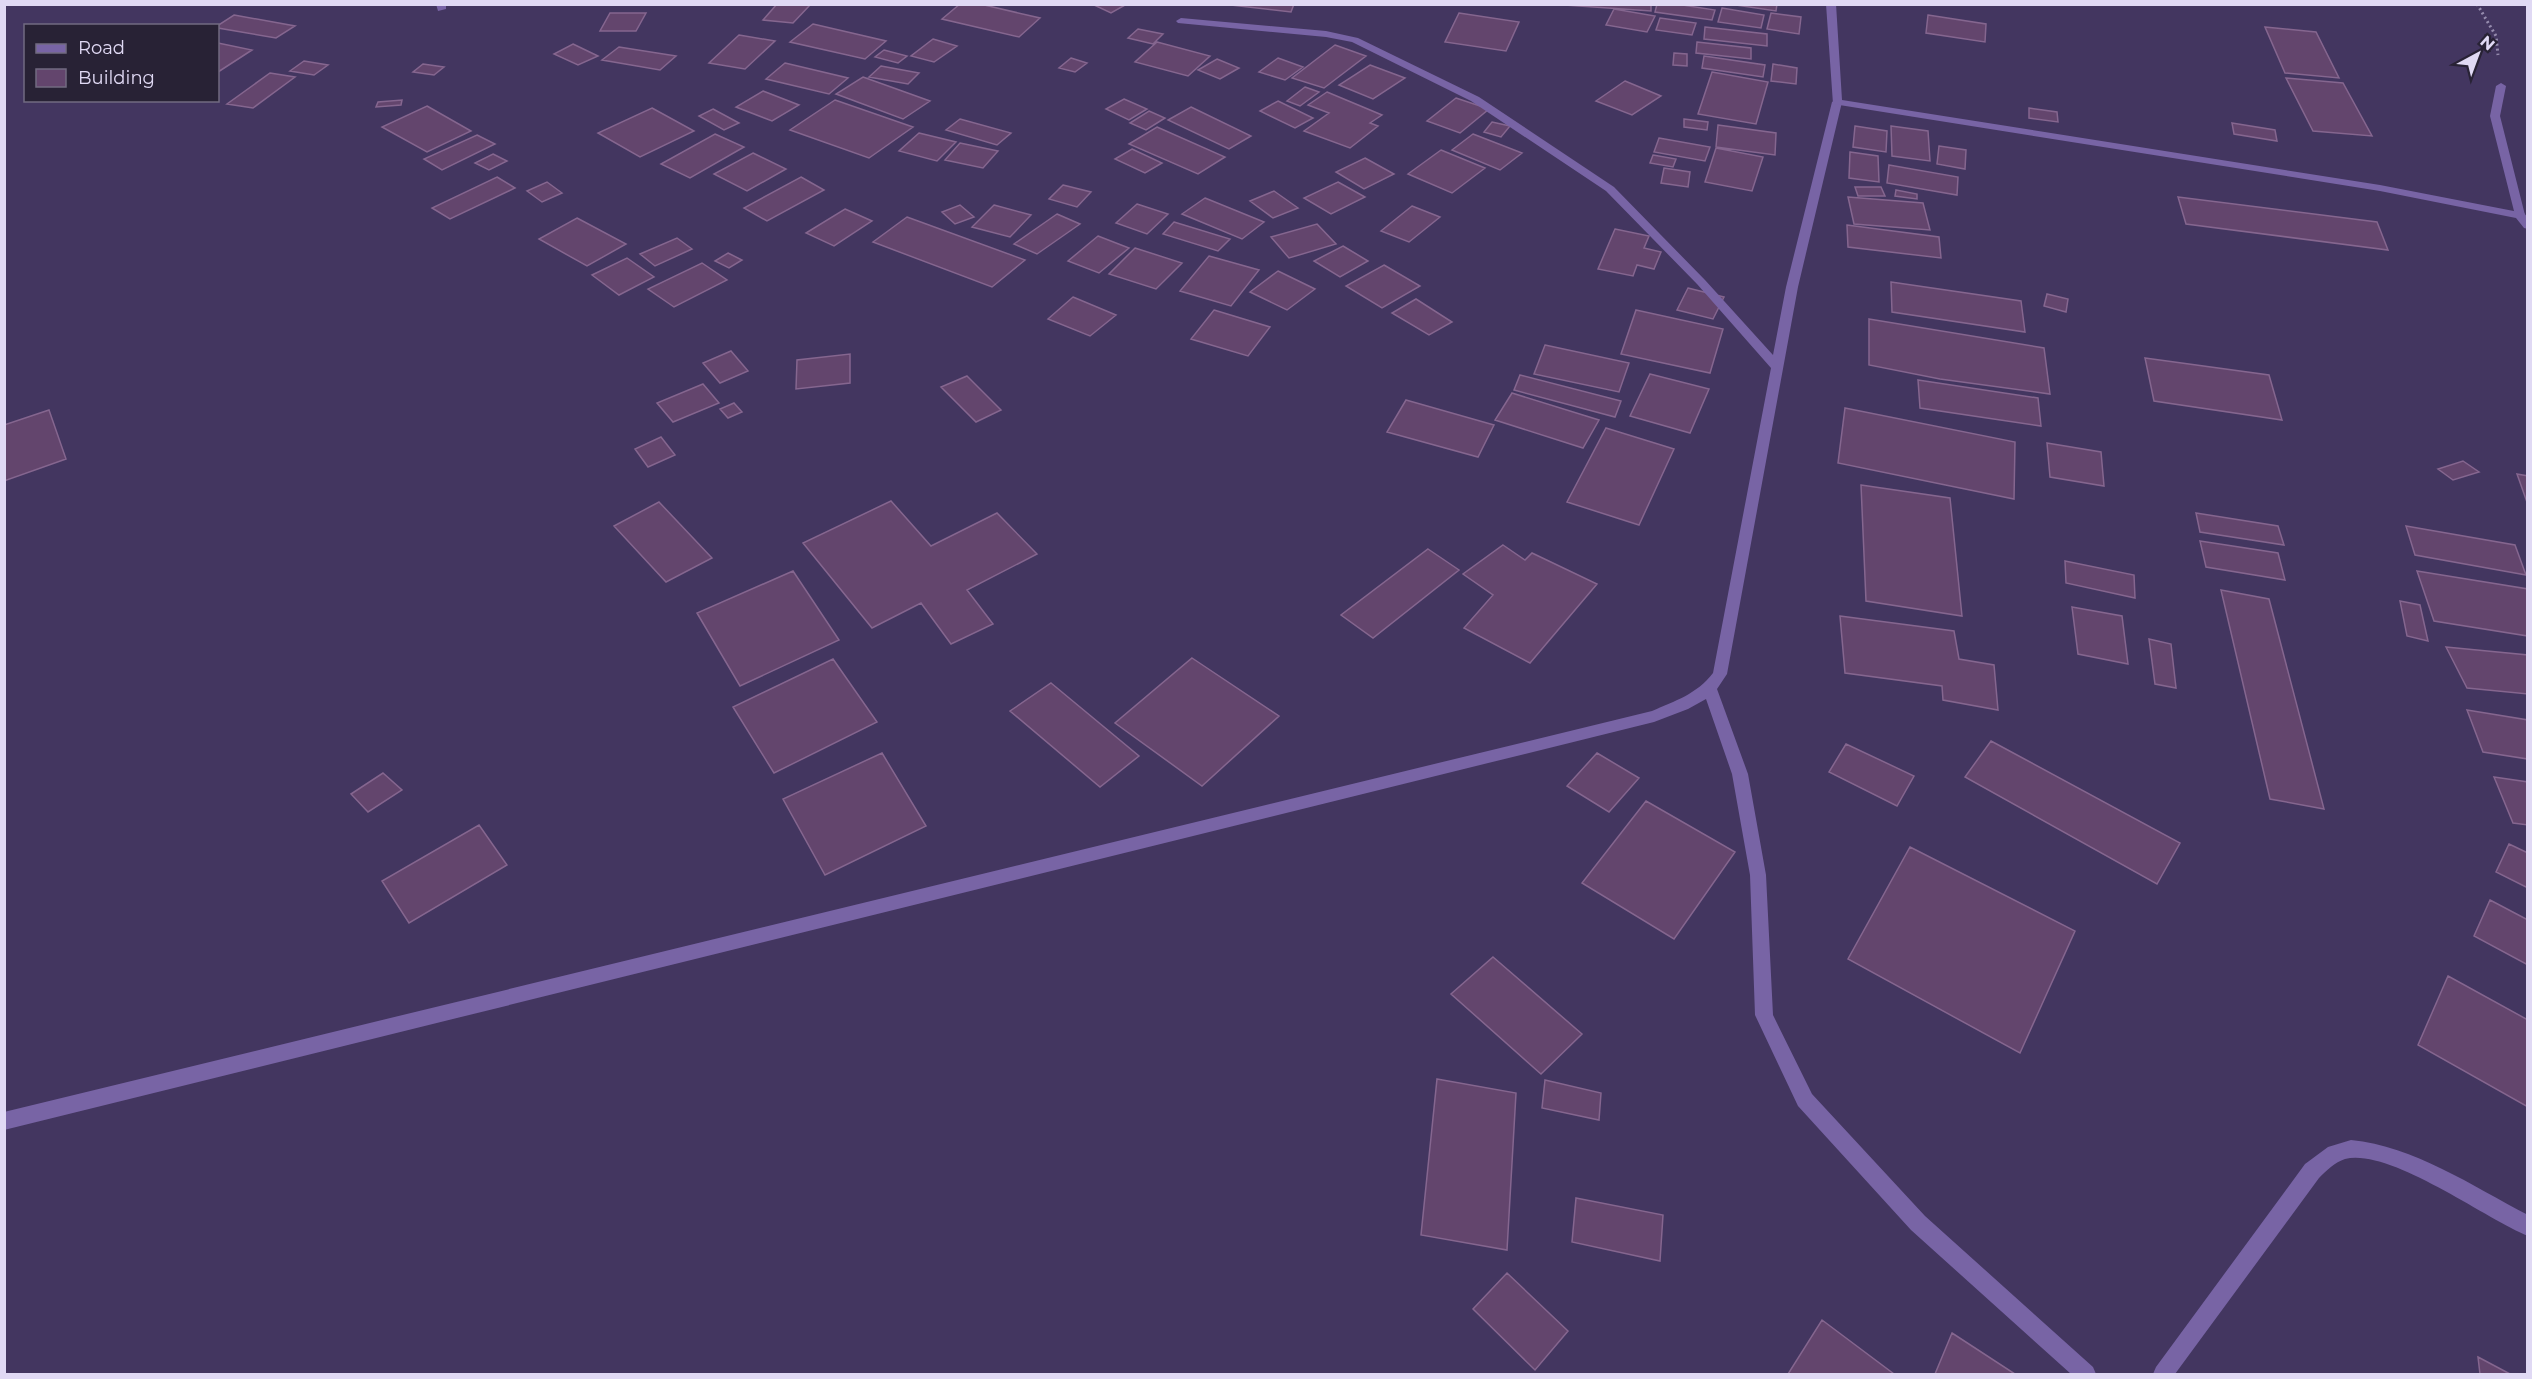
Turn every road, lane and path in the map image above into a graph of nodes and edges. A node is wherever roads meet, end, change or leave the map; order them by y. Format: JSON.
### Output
{"nodes":[{"id":1,"x":1831,"y":4,"type":"edge"},
{"id":2,"x":2477,"y":4,"type":"edge"},
{"id":3,"x":1182,"y":21,"type":"dead end"},
{"id":4,"x":2501,"y":86,"type":"joint"},
{"id":5,"x":1837,"y":102,"type":"junction"},
{"id":6,"x":2520,"y":215,"type":"junction"},
{"id":7,"x":2528,"y":226,"type":"edge"},
{"id":8,"x":1777,"y":367,"type":"junction"},
{"id":9,"x":1710,"y":689,"type":"junction"},
{"id":10,"x":4,"y":1121,"type":"edge"},
{"id":11,"x":2528,"y":1226,"type":"edge"},
{"id":12,"x":2086,"y":1374,"type":"edge"},
{"id":13,"x":2163,"y":1374,"type":"edge"}],
"edges":[{"from":1,"to":5,"type":"street"},
{"from":2,"to":4,"type":"path"},
{"from":3,"to":8,"type":"street"},
{"from":4,"to":6,"type":"street"},
{"from":5,"to":6,"type":"street"},
{"from":5,"to":8,"type":"street"},
{"from":6,"to":7,"type":"street"},
{"from":8,"to":9,"type":"street"},
{"from":9,"to":10,"type":"street"},
{"from":9,"to":12,"type":"street"},
{"from":11,"to":13,"type":"street"}]}
